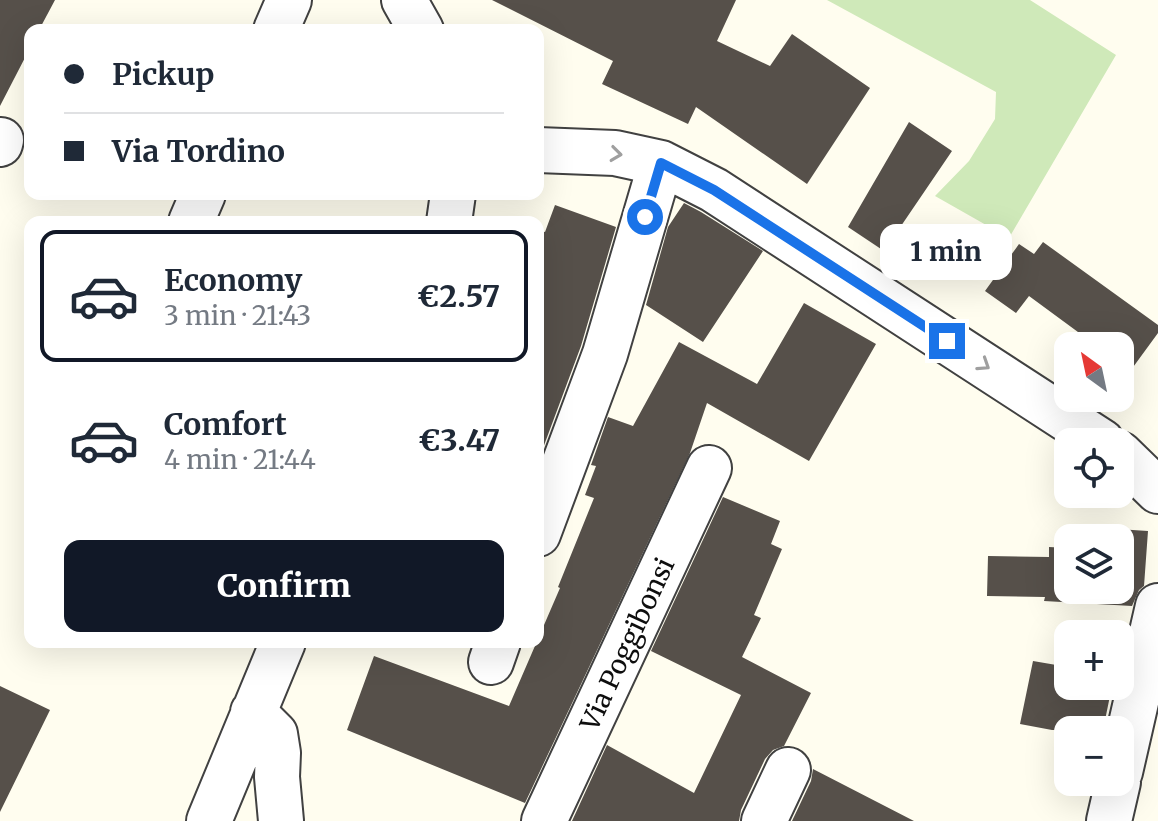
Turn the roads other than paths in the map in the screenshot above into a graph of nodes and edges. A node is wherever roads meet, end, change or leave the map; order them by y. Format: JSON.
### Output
{"nodes":[{"id":1,"x":289,"y":0,"type":"edge"},
{"id":2,"x":404,"y":0,"type":"edge"},
{"id":3,"x":279,"y":24,"type":"edge"},
{"id":4,"x":418,"y":24,"type":"edge"},
{"id":5,"x":544,"y":150,"type":"edge"},
{"id":6,"x":661,"y":163,"type":"junction"},
{"id":7,"x":1080,"y":428,"type":"edge"},
{"id":8,"x":709,"y":468,"type":"dead end"},
{"id":9,"x":1134,"y":468,"type":"edge"},
{"id":10,"x":1158,"y":491,"type":"edge"},
{"id":11,"x":544,"y":518,"type":"edge"},
{"id":12,"x":1158,"y":606,"type":"edge"},
{"id":13,"x":280,"y":648,"type":"edge"},
{"id":14,"x":253,"y":712,"type":"junction"},
{"id":15,"x":1133,"y":716,"type":"edge"},
{"id":16,"x":788,"y":770,"type":"dead end"},
{"id":17,"x":1115,"y":796,"type":"edge"},
{"id":18,"x":209,"y":821,"type":"edge"},
{"id":19,"x":281,"y":821,"type":"edge"},
{"id":20,"x":544,"y":821,"type":"edge"},
{"id":21,"x":764,"y":821,"type":"edge"},
{"id":22,"x":1109,"y":821,"type":"edge"}],
"edges":[{"from":1,"to":3,"type":"street"},
{"from":2,"to":4,"type":"street"},
{"from":5,"to":6,"type":"street","one_way":true},
{"from":6,"to":7,"type":"street","one_way":true},
{"from":6,"to":11,"type":"street"},
{"from":8,"to":20,"type":"street","name":"Via Poggibonsi"},
{"from":9,"to":10,"type":"street"},
{"from":12,"to":15,"type":"street"},
{"from":13,"to":14,"type":"street"},
{"from":14,"to":18,"type":"street"},
{"from":14,"to":19,"type":"street"},
{"from":16,"to":21,"type":"street"},
{"from":17,"to":22,"type":"street"}]}
